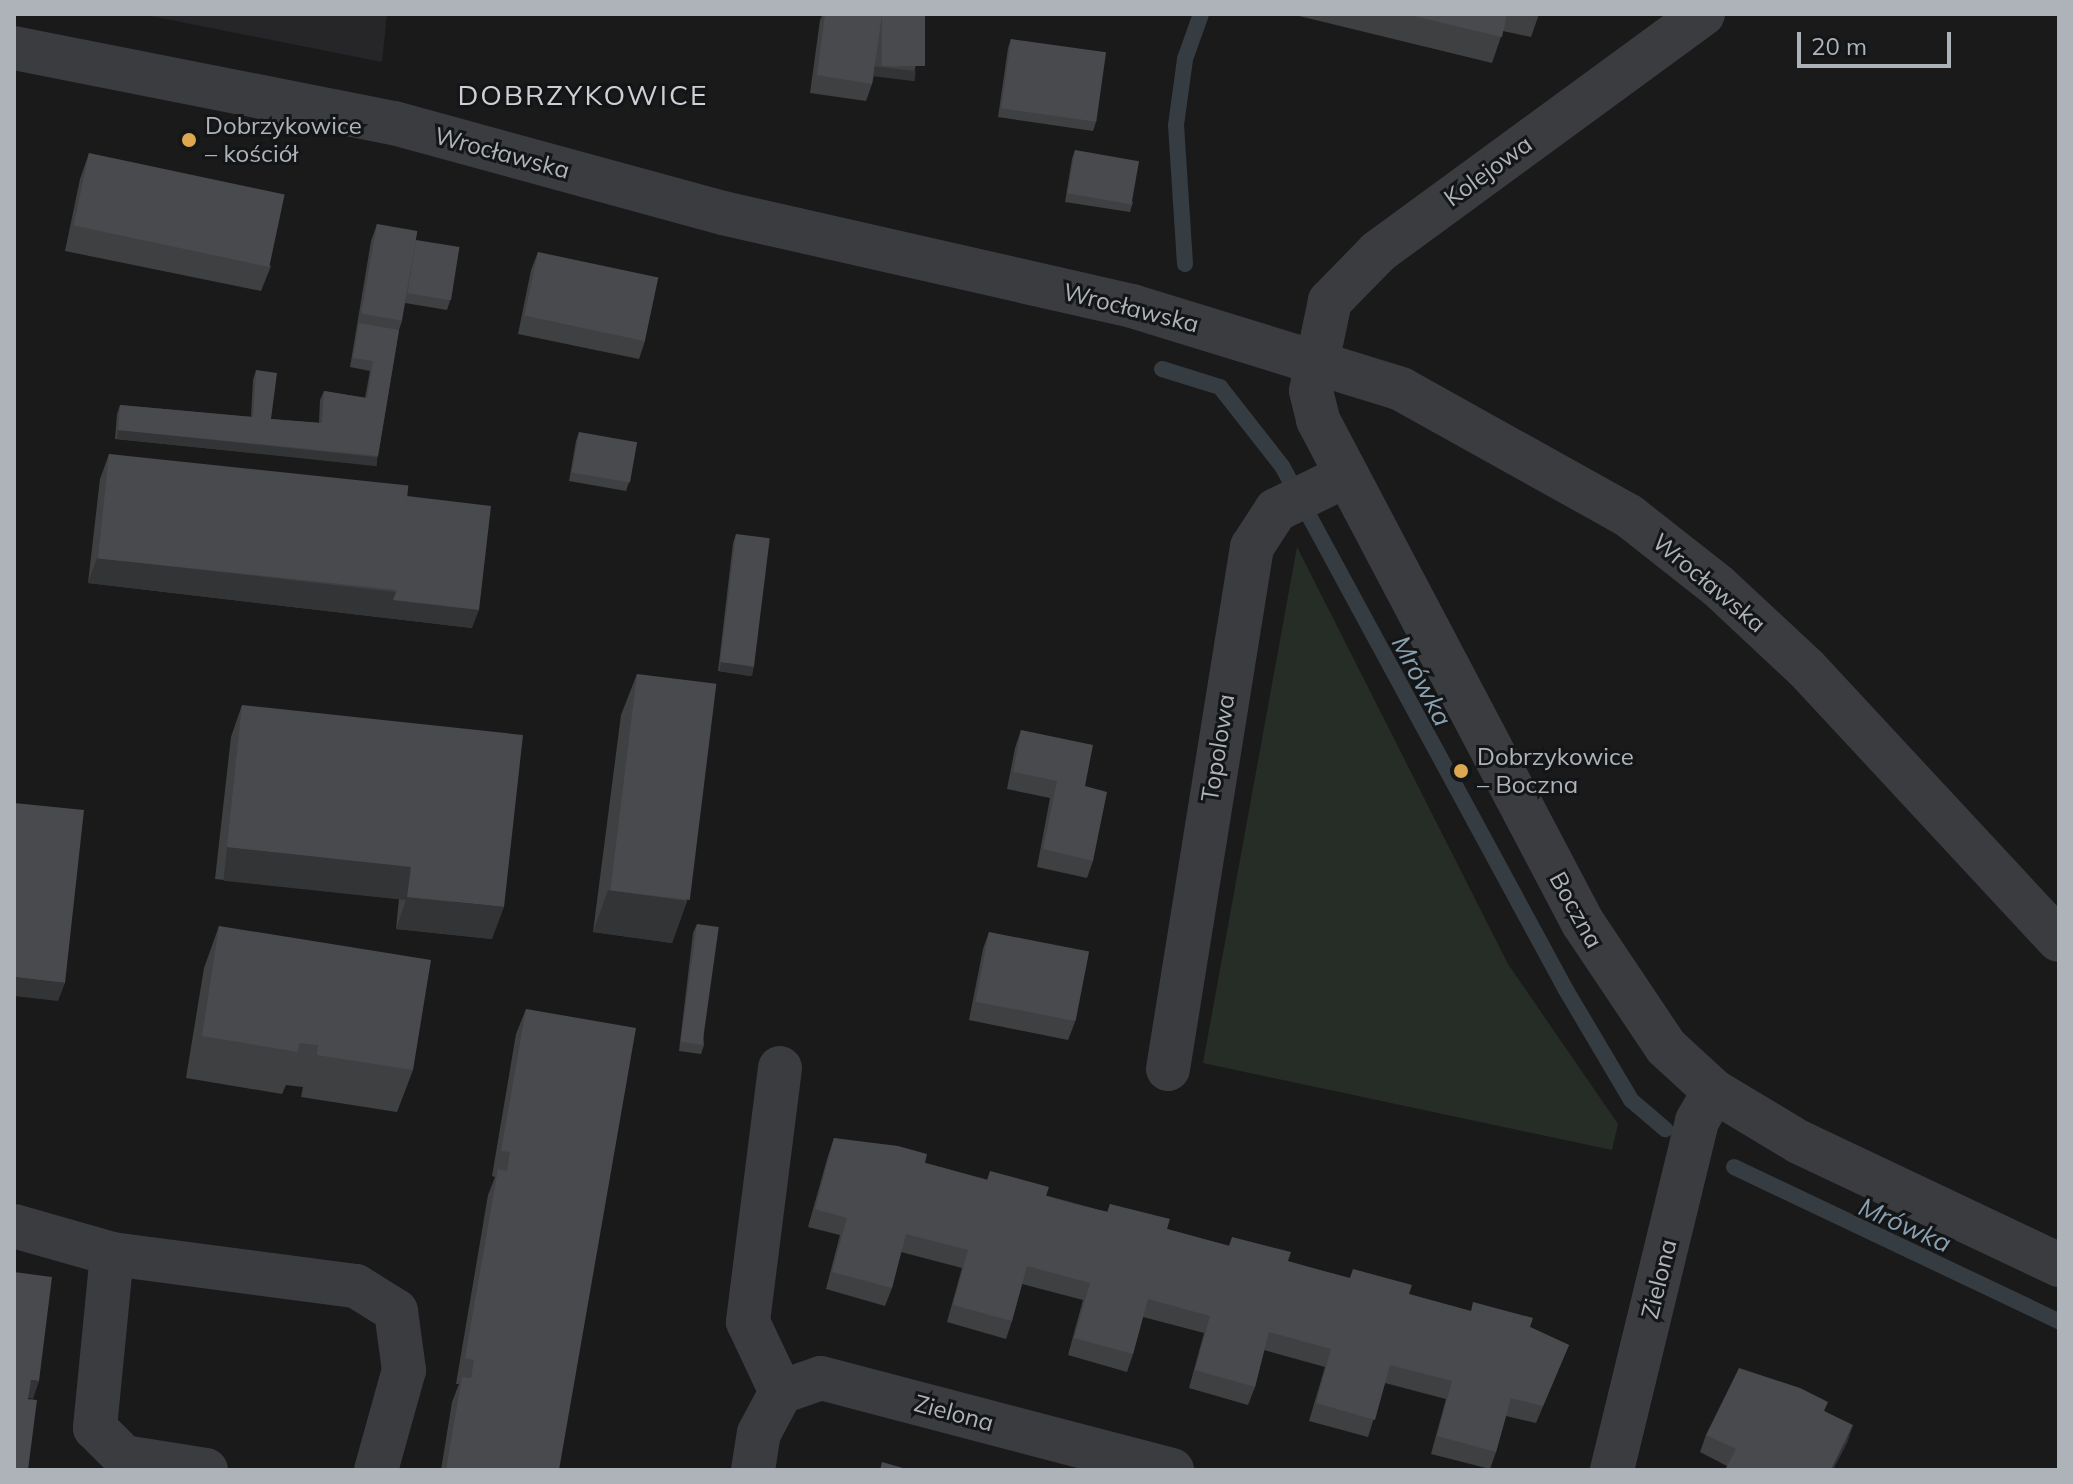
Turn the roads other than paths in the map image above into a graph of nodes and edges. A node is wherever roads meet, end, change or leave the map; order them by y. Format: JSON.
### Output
{"nodes":[{"id":1,"x":1703,"y":14,"type":"edge"},
{"id":2,"x":18,"y":44,"type":"edge"},
{"id":3,"x":1316,"y":359,"type":"junction"},
{"id":4,"x":1311,"y":492,"type":"junction"},
{"id":5,"x":2059,"y":940,"type":"edge"},
{"id":6,"x":780,"y":1068,"type":"dead end"},
{"id":7,"x":1168,"y":1069,"type":"dead end"},
{"id":8,"x":1714,"y":1091,"type":"junction"},
{"id":9,"x":14,"y":1226,"type":"edge"},
{"id":10,"x":112,"y":1254,"type":"junction"},
{"id":11,"x":2059,"y":1265,"type":"edge"},
{"id":12,"x":781,"y":1392,"type":"junction"},
{"id":13,"x":756,"y":1451,"type":"edge"},
{"id":14,"x":206,"y":1470,"type":"edge"},
{"id":15,"x":376,"y":1470,"type":"edge"},
{"id":16,"x":1172,"y":1470,"type":"edge"},
{"id":17,"x":1612,"y":1470,"type":"edge"}],
"edges":[{"from":1,"to":3,"type":"street","name":"Kolejowa"},
{"from":2,"to":3,"type":"street","name":"Wrocławska"},
{"from":3,"to":4,"type":"street","name":"Boczna"},
{"from":3,"to":5,"type":"street","name":"Wrocławska"},
{"from":4,"to":7,"type":"street","name":"Topolowa"},
{"from":4,"to":8,"type":"street","name":"Boczna"},
{"from":6,"to":12,"type":"street"},
{"from":8,"to":11,"type":"street","name":"Boczna"},
{"from":8,"to":17,"type":"street","name":"Zielona"},
{"from":9,"to":10,"type":"street"},
{"from":10,"to":14,"type":"street"},
{"from":10,"to":15,"type":"street"},
{"from":12,"to":13,"type":"street"},
{"from":12,"to":16,"type":"street","name":"Zielona"}]}
